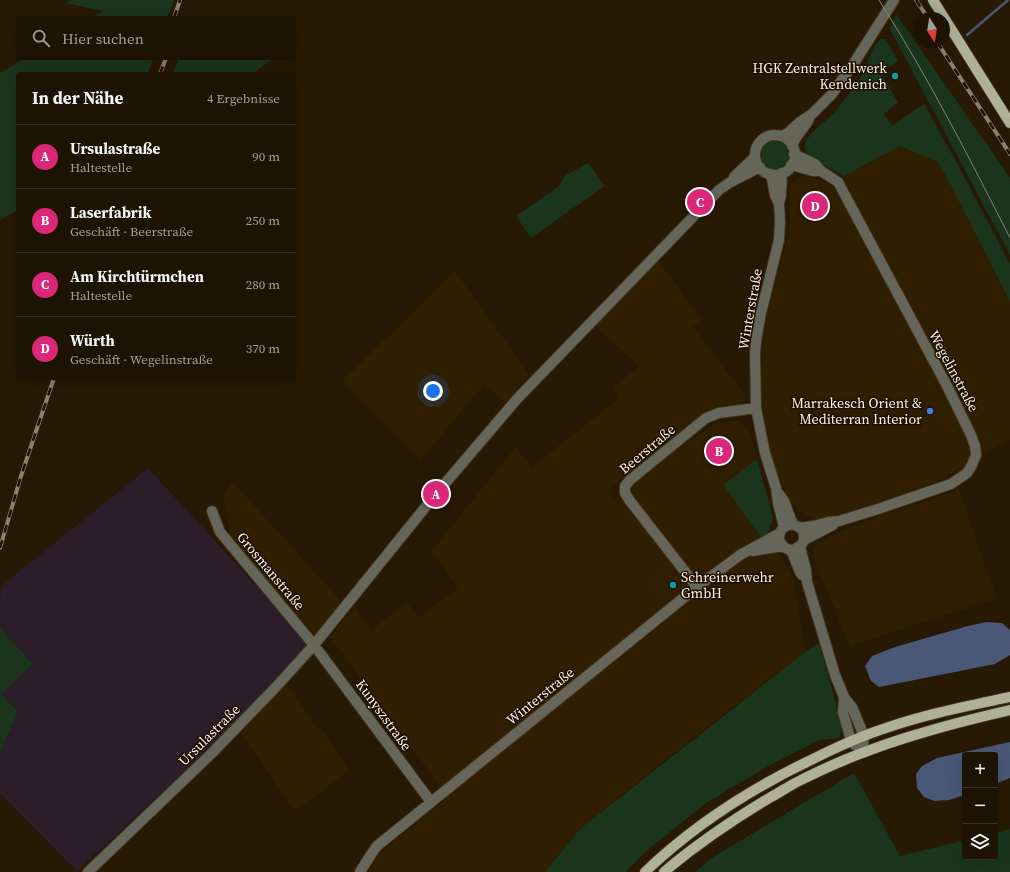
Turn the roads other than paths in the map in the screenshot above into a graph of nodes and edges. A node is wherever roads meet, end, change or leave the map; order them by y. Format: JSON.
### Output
{"nodes":[{"id":1,"x":894,"y":0,"type":"edge"},
{"id":2,"x":934,"y":0,"type":"edge"},
{"id":3,"x":812,"y":114,"type":"junction"},
{"id":4,"x":1010,"y":123,"type":"edge"},
{"id":5,"x":782,"y":136,"type":"junction"},
{"id":6,"x":793,"y":150,"type":"junction"},
{"id":7,"x":755,"y":158,"type":"junction"},
{"id":8,"x":791,"y":166,"type":"junction"},
{"id":9,"x":760,"y":167,"type":"junction"},
{"id":10,"x":821,"y":171,"type":"junction"},
{"id":11,"x":782,"y":173,"type":"junction"},
{"id":12,"x":771,"y":174,"type":"junction"},
{"id":13,"x":728,"y":183,"type":"junction"},
{"id":14,"x":778,"y":204,"type":"junction"},
{"id":15,"x":756,"y":408,"type":"junction"},
{"id":16,"x":212,"y":511,"type":"dead end"},
{"id":17,"x":840,"y":521,"type":"junction"},
{"id":18,"x":789,"y":528,"type":"junction"},
{"id":19,"x":794,"y":546,"type":"junction"},
{"id":20,"x":747,"y":552,"type":"junction"},
{"id":21,"x":697,"y":587,"type":"junction"},
{"id":22,"x":314,"y":645,"type":"junction"},
{"id":23,"x":1010,"y":697,"type":"edge"},
{"id":24,"x":844,"y":698,"type":"junction"},
{"id":25,"x":1010,"y":710,"type":"edge"},
{"id":26,"x":864,"y":736,"type":"junction"},
{"id":27,"x":851,"y":741,"type":"junction"},
{"id":28,"x":862,"y":753,"type":"junction"},
{"id":29,"x":431,"y":802,"type":"junction"},
{"id":30,"x":89,"y":872,"type":"edge"},
{"id":31,"x":360,"y":872,"type":"edge"},
{"id":32,"x":645,"y":872,"type":"edge"},
{"id":33,"x":664,"y":872,"type":"edge"}],
"edges":[{"from":1,"to":3,"type":"street","name":"Ursulastraße"},
{"from":2,"to":4,"type":"main road"},
{"from":3,"to":5,"type":"street","name":"Ursulastraße"},
{"from":3,"to":6,"type":"street","name":"Ursulastraße"},
{"from":5,"to":6,"type":"street"},
{"from":5,"to":7,"type":"street","name":"Ursulastraße"},
{"from":6,"to":8,"type":"street","name":"Ursulastraße"},
{"from":6,"to":10,"type":"street","name":"Wegelinstraße"},
{"from":7,"to":9,"type":"street"},
{"from":7,"to":13,"type":"street","name":"Ursulastraße"},
{"from":8,"to":10,"type":"street","name":"Wegelinstraße"},
{"from":8,"to":11,"type":"street"},
{"from":9,"to":12,"type":"street"},
{"from":9,"to":13,"type":"street","name":"Ursulastraße"},
{"from":10,"to":17,"type":"street","name":"Wegelinstraße"},
{"from":11,"to":12,"type":"street"},
{"from":11,"to":14,"type":"street","name":"Winterstraße"},
{"from":12,"to":14,"type":"street","name":"Winterstraße"},
{"from":13,"to":22,"type":"street","name":"Ursulastraße"},
{"from":14,"to":15,"type":"street","name":"Winterstraße"},
{"from":15,"to":18,"type":"street","name":"Winterstraße"},
{"from":15,"to":21,"type":"street","name":"Beerstraße"},
{"from":16,"to":22,"type":"street","name":"Grosmanstraße"},
{"from":17,"to":18,"type":"street","name":"Wegelinstraße"},
{"from":17,"to":19,"type":"street","name":"Wegelinstraße"},
{"from":18,"to":19,"type":"street"},
{"from":18,"to":19,"type":"street"},
{"from":18,"to":20,"type":"street","name":"Winterstraße"},
{"from":19,"to":20,"type":"street","name":"Winterstraße"},
{"from":19,"to":24,"type":"street"},
{"from":20,"to":21,"type":"street","name":"Winterstraße"},
{"from":21,"to":29,"type":"street","name":"Winterstraße"},
{"from":22,"to":29,"type":"street","name":"Kunyszstraße"},
{"from":22,"to":30,"type":"street","name":"Ursulastraße"},
{"from":23,"to":26,"type":"main road"},
{"from":24,"to":26,"type":"street"},
{"from":24,"to":27,"type":"street"},
{"from":25,"to":28,"type":"main road"},
{"from":26,"to":27,"type":"main road"},
{"from":26,"to":28,"type":"street"},
{"from":27,"to":28,"type":"street"},
{"from":27,"to":32,"type":"main road"},
{"from":28,"to":33,"type":"main road"},
{"from":29,"to":31,"type":"street","name":"Winterstraße"}]}
